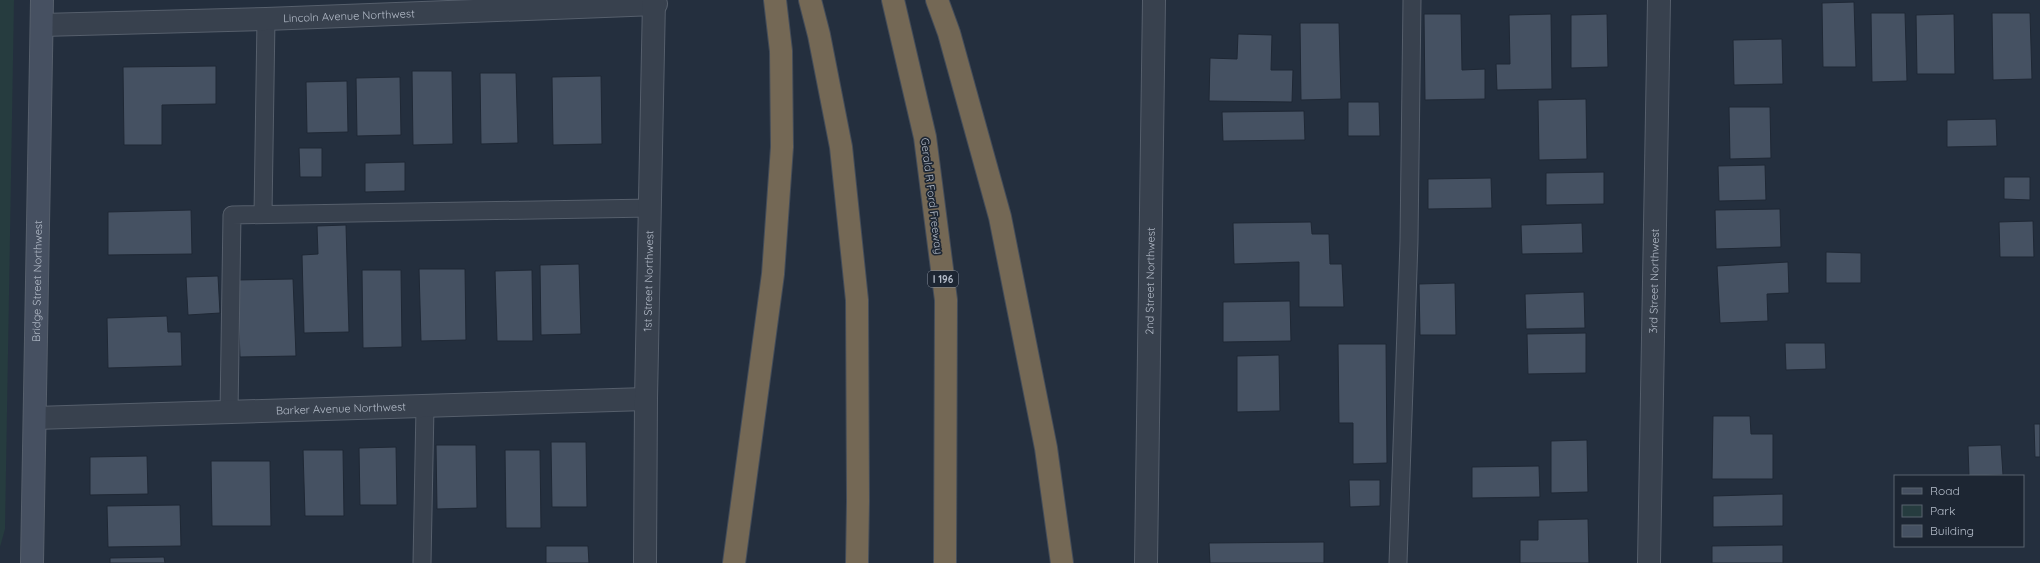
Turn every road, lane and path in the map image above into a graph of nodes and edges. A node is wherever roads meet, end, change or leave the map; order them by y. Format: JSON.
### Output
{"nodes":[{"id":1,"x":42,"y":0,"type":"edge"},
{"id":2,"x":774,"y":0,"type":"edge"},
{"id":3,"x":810,"y":0,"type":"edge"},
{"id":4,"x":893,"y":0,"type":"edge"},
{"id":5,"x":937,"y":0,"type":"edge"},
{"id":6,"x":1154,"y":0,"type":"edge"},
{"id":7,"x":1412,"y":0,"type":"edge"},
{"id":8,"x":1659,"y":0,"type":"edge"},
{"id":9,"x":655,"y":2,"type":"edge"},
{"id":10,"x":266,"y":19,"type":"junction"},
{"id":11,"x":42,"y":24,"type":"junction"},
{"id":12,"x":651,"y":208,"type":"junction"},
{"id":13,"x":262,"y":214,"type":"junction"},
{"id":14,"x":646,"y":399,"type":"junction"},
{"id":15,"x":425,"y":407,"type":"junction"},
{"id":16,"x":229,"y":413,"type":"junction"},
{"id":17,"x":35,"y":418,"type":"junction"},
{"id":18,"x":32,"y":563,"type":"edge"},
{"id":19,"x":422,"y":563,"type":"edge"},
{"id":20,"x":645,"y":563,"type":"edge"},
{"id":21,"x":734,"y":563,"type":"edge"},
{"id":22,"x":857,"y":563,"type":"edge"},
{"id":23,"x":945,"y":563,"type":"edge"},
{"id":24,"x":1062,"y":563,"type":"edge"},
{"id":25,"x":1146,"y":563,"type":"edge"},
{"id":26,"x":1398,"y":563,"type":"edge"},
{"id":27,"x":1649,"y":563,"type":"edge"}],
"edges":[{"from":1,"to":11,"type":"main road","name":"Bridge Street Northwest"},
{"from":2,"to":21,"type":"highway"},
{"from":3,"to":22,"type":"highway"},
{"from":4,"to":23,"type":"highway","name":"Gerald R Ford Freeway","number":"I 196"},
{"from":5,"to":24,"type":"highway"},
{"from":6,"to":25,"type":"street","name":"2nd Street Northwest"},
{"from":7,"to":26,"type":"lane"},
{"from":8,"to":27,"type":"street","name":"3rd Street Northwest"},
{"from":9,"to":10,"type":"street","name":"Lincoln Avenue Northwest"},
{"from":9,"to":12,"type":"street","name":"1st Street Northwest"},
{"from":10,"to":11,"type":"street","name":"Lincoln Avenue Northwest"},
{"from":10,"to":13,"type":"lane"},
{"from":11,"to":17,"type":"main road","name":"Bridge Street Northwest"},
{"from":12,"to":13,"type":"lane"},
{"from":12,"to":14,"type":"street","name":"1st Street Northwest"},
{"from":13,"to":16,"type":"lane"},
{"from":14,"to":15,"type":"street","name":"Barker Avenue Northwest"},
{"from":14,"to":20,"type":"street","name":"1st Street Northwest"},
{"from":15,"to":16,"type":"street","name":"Barker Avenue Northwest"},
{"from":15,"to":19,"type":"lane"},
{"from":16,"to":17,"type":"street","name":"Barker Avenue Northwest"},
{"from":17,"to":18,"type":"main road","name":"Bridge Street Northwest"}]}
